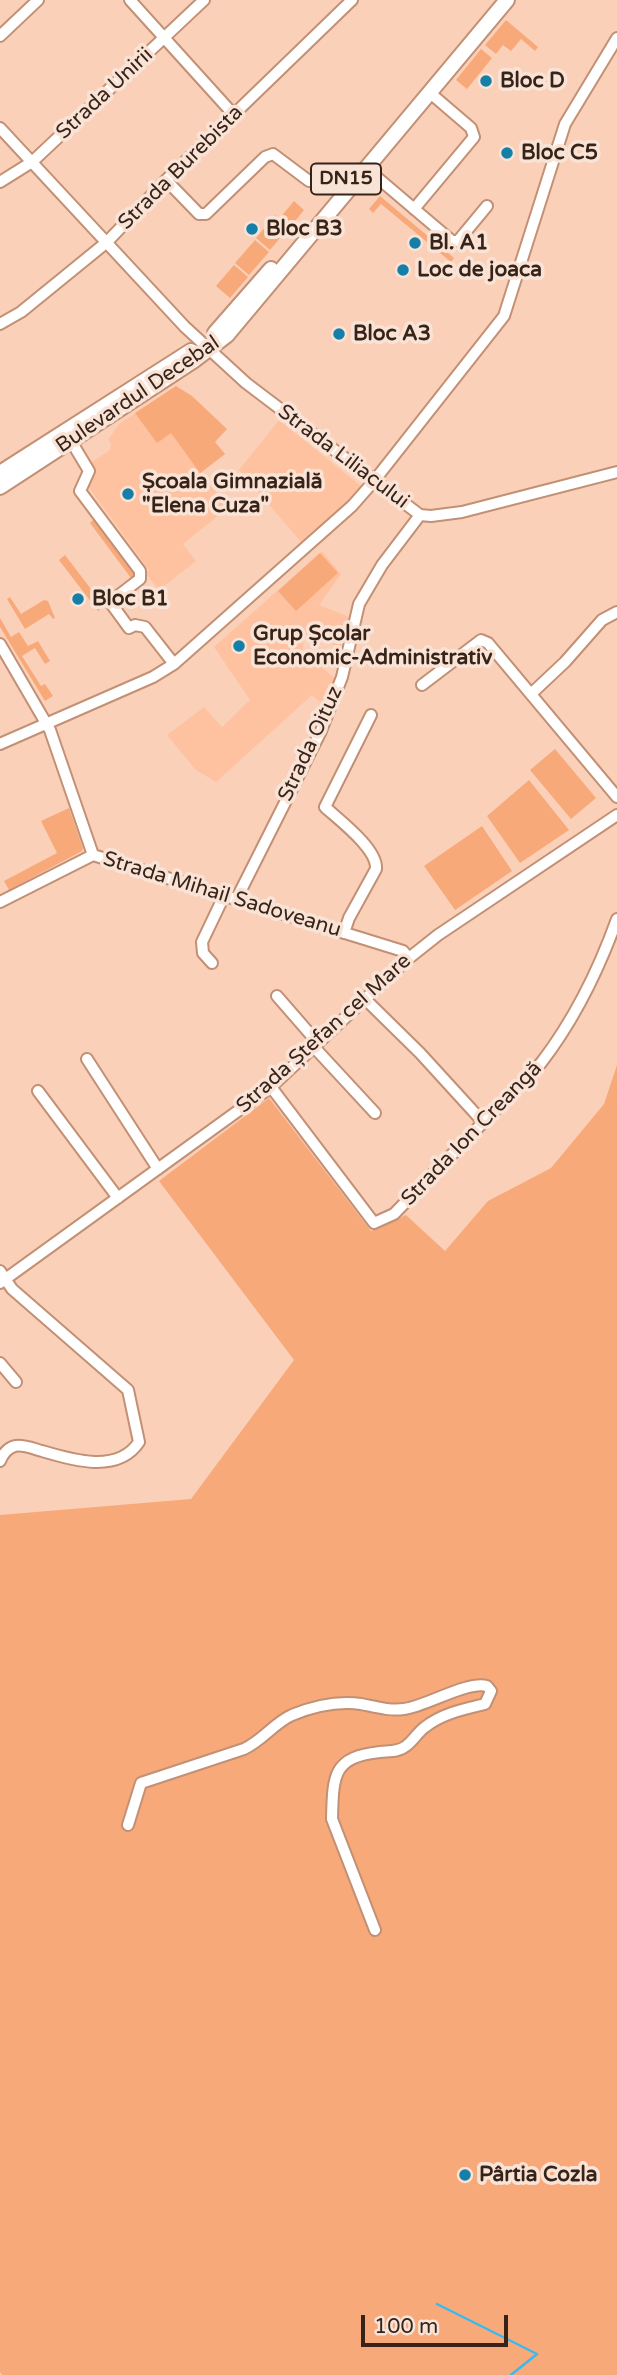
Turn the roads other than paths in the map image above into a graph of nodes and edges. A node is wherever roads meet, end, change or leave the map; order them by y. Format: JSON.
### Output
{"nodes":[{"id":1,"x":38,"y":0,"type":"edge"},
{"id":2,"x":130,"y":0,"type":"edge"},
{"id":3,"x":204,"y":0,"type":"edge"},
{"id":4,"x":352,"y":0,"type":"edge"},
{"id":5,"x":498,"y":0,"type":"edge"},
{"id":6,"x":507,"y":0,"type":"edge"},
{"id":7,"x":0,"y":36,"type":"edge"},
{"id":8,"x":165,"y":38,"type":"junction"},
{"id":9,"x":617,"y":38,"type":"edge"},
{"id":10,"x":429,"y":92,"type":"junction"},
{"id":11,"x":234,"y":115,"type":"junction"},
{"id":12,"x":0,"y":128,"type":"edge"},
{"id":13,"x":32,"y":162,"type":"junction"},
{"id":14,"x":366,"y":168,"type":"junction"},
{"id":15,"x":166,"y":180,"type":"junction"},
{"id":16,"x":309,"y":181,"type":"dead end"},
{"id":17,"x":0,"y":182,"type":"edge"},
{"id":18,"x":487,"y":206,"type":"dead end"},
{"id":19,"x":414,"y":209,"type":"junction"},
{"id":20,"x":107,"y":242,"type":"junction"},
{"id":21,"x":0,"y":324,"type":"edge"},
{"id":22,"x":206,"y":345,"type":"junction"},
{"id":23,"x":71,"y":442,"type":"junction"},
{"id":24,"x":617,"y":472,"type":"edge"},
{"id":25,"x":0,"y":473,"type":"edge"},
{"id":26,"x":374,"y":481,"type":"junction"},
{"id":27,"x":0,"y":487,"type":"edge"},
{"id":28,"x":420,"y":515,"type":"junction"},
{"id":29,"x":617,"y":612,"type":"edge"},
{"id":30,"x":0,"y":644,"type":"edge"},
{"id":31,"x":174,"y":664,"type":"junction"},
{"id":32,"x":422,"y":685,"type":"dead end"},
{"id":33,"x":531,"y":693,"type":"junction"},
{"id":34,"x":371,"y":715,"type":"dead end"},
{"id":35,"x":48,"y":725,"type":"junction"},
{"id":36,"x":0,"y":744,"type":"edge"},
{"id":37,"x":617,"y":797,"type":"edge"},
{"id":38,"x":617,"y":816,"type":"edge"},
{"id":39,"x":93,"y":855,"type":"junction"},
{"id":40,"x":224,"y":896,"type":"junction"},
{"id":41,"x":236,"y":900,"type":"junction"},
{"id":42,"x":0,"y":902,"type":"edge"},
{"id":43,"x":617,"y":919,"type":"edge"},
{"id":44,"x":344,"y":933,"type":"junction"},
{"id":45,"x":409,"y":958,"type":"junction"},
{"id":46,"x":212,"y":963,"type":"dead end"},
{"id":47,"x":277,"y":996,"type":"dead end"},
{"id":48,"x":365,"y":999,"type":"junction"},
{"id":49,"x":315,"y":1044,"type":"junction"},
{"id":50,"x":87,"y":1059,"type":"dead end"},
{"id":51,"x":271,"y":1087,"type":"junction"},
{"id":52,"x":38,"y":1091,"type":"dead end"},
{"id":53,"x":374,"y":1113,"type":"dead end"},
{"id":54,"x":483,"y":1122,"type":"junction"},
{"id":55,"x":158,"y":1169,"type":"junction"},
{"id":56,"x":118,"y":1198,"type":"junction"},
{"id":57,"x":2,"y":1278,"type":"edge"},
{"id":58,"x":0,"y":1363,"type":"edge"},
{"id":59,"x":16,"y":1382,"type":"dead end"},
{"id":60,"x":0,"y":1461,"type":"edge"},
{"id":61,"x":128,"y":1825,"type":"dead end"},
{"id":62,"x":375,"y":1930,"type":"dead end"}],
"edges":[{"from":1,"to":7,"type":"street"},
{"from":2,"to":8,"type":"street"},
{"from":3,"to":8,"type":"street","name":"Strada Unirii"},
{"from":4,"to":11,"type":"street","name":"Strada Burebista"},
{"from":5,"to":22,"type":"main road","name":"Bulevardul Decebal","number":"DN15"},
{"from":6,"to":10,"type":"main road","name":"Bulevardul Decebal","number":"DN15"},
{"from":8,"to":11,"type":"street"},
{"from":8,"to":13,"type":"street","name":"Strada Unirii"},
{"from":9,"to":26,"type":"street"},
{"from":10,"to":14,"type":"main road","name":"Bulevardul Decebal","number":"DN15"},
{"from":10,"to":19,"type":"street"},
{"from":11,"to":15,"type":"street","name":"Strada Burebista"},
{"from":12,"to":13,"type":"street","name":"Strada Liliacului"},
{"from":13,"to":17,"type":"street","name":"Strada Unirii"},
{"from":13,"to":20,"type":"street","name":"Strada Liliacului"},
{"from":14,"to":19,"type":"street"},
{"from":14,"to":22,"type":"main road","name":"Bulevardul Decebal","number":"DN15"},
{"from":15,"to":16,"type":"street"},
{"from":15,"to":20,"type":"street","name":"Strada Burebista"},
{"from":18,"to":19,"type":"street"},
{"from":20,"to":21,"type":"street","name":"Strada Burebista"},
{"from":20,"to":22,"type":"street","name":"Strada Liliacului"},
{"from":22,"to":23,"type":"main road","name":"Bulevardul Decebal","number":"DN15"},
{"from":22,"to":25,"type":"main road","name":"Bulevardul Decebal","number":"DN15"},
{"from":22,"to":26,"type":"street","name":"Strada Liliacului"},
{"from":23,"to":27,"type":"main road","name":"Bulevardul Decebal","number":"DN15"},
{"from":23,"to":31,"type":"street"},
{"from":24,"to":28,"type":"street","name":"Strada Liliacului"},
{"from":26,"to":28,"type":"street","name":"Strada Liliacului"},
{"from":26,"to":31,"type":"street"},
{"from":28,"to":41,"type":"street","name":"Strada Oituz"},
{"from":29,"to":33,"type":"street"},
{"from":30,"to":35,"type":"street","name":"Strada Mihail Sadoveanu"},
{"from":31,"to":35,"type":"street"},
{"from":32,"to":33,"type":"street"},
{"from":33,"to":37,"type":"street"},
{"from":34,"to":44,"type":"street"},
{"from":35,"to":36,"type":"street"},
{"from":35,"to":39,"type":"street","name":"Strada Mihail Sadoveanu"},
{"from":38,"to":45,"type":"street","name":"Strada Ștefan cel Mare"},
{"from":39,"to":40,"type":"street","name":"Strada Mihail Sadoveanu"},
{"from":39,"to":42,"type":"street"},
{"from":40,"to":41,"type":"street","name":"Strada Mihail Sadoveanu"},
{"from":40,"to":46,"type":"street"},
{"from":41,"to":44,"type":"street","name":"Strada Mihail Sadoveanu"},
{"from":43,"to":54,"type":"street","name":"Strada Ion Creangă"},
{"from":44,"to":45,"type":"street","name":"Strada Mihail Sadoveanu"},
{"from":45,"to":48,"type":"street","name":"Strada Ștefan cel Mare"},
{"from":47,"to":49,"type":"street"},
{"from":48,"to":49,"type":"street","name":"Strada Ștefan cel Mare"},
{"from":48,"to":54,"type":"street"},
{"from":49,"to":51,"type":"street","name":"Strada Ștefan cel Mare"},
{"from":49,"to":53,"type":"street"},
{"from":50,"to":55,"type":"street"},
{"from":51,"to":54,"type":"street","name":"Strada Ion Creangă"},
{"from":51,"to":55,"type":"street","name":"Strada Ștefan cel Mare"},
{"from":52,"to":56,"type":"street"},
{"from":55,"to":56,"type":"street","name":"Strada Ștefan cel Mare"},
{"from":56,"to":57,"type":"street","name":"Strada Ștefan cel Mare"},
{"from":57,"to":60,"type":"street"},
{"from":58,"to":59,"type":"street"},
{"from":61,"to":62,"type":"street"}]}
